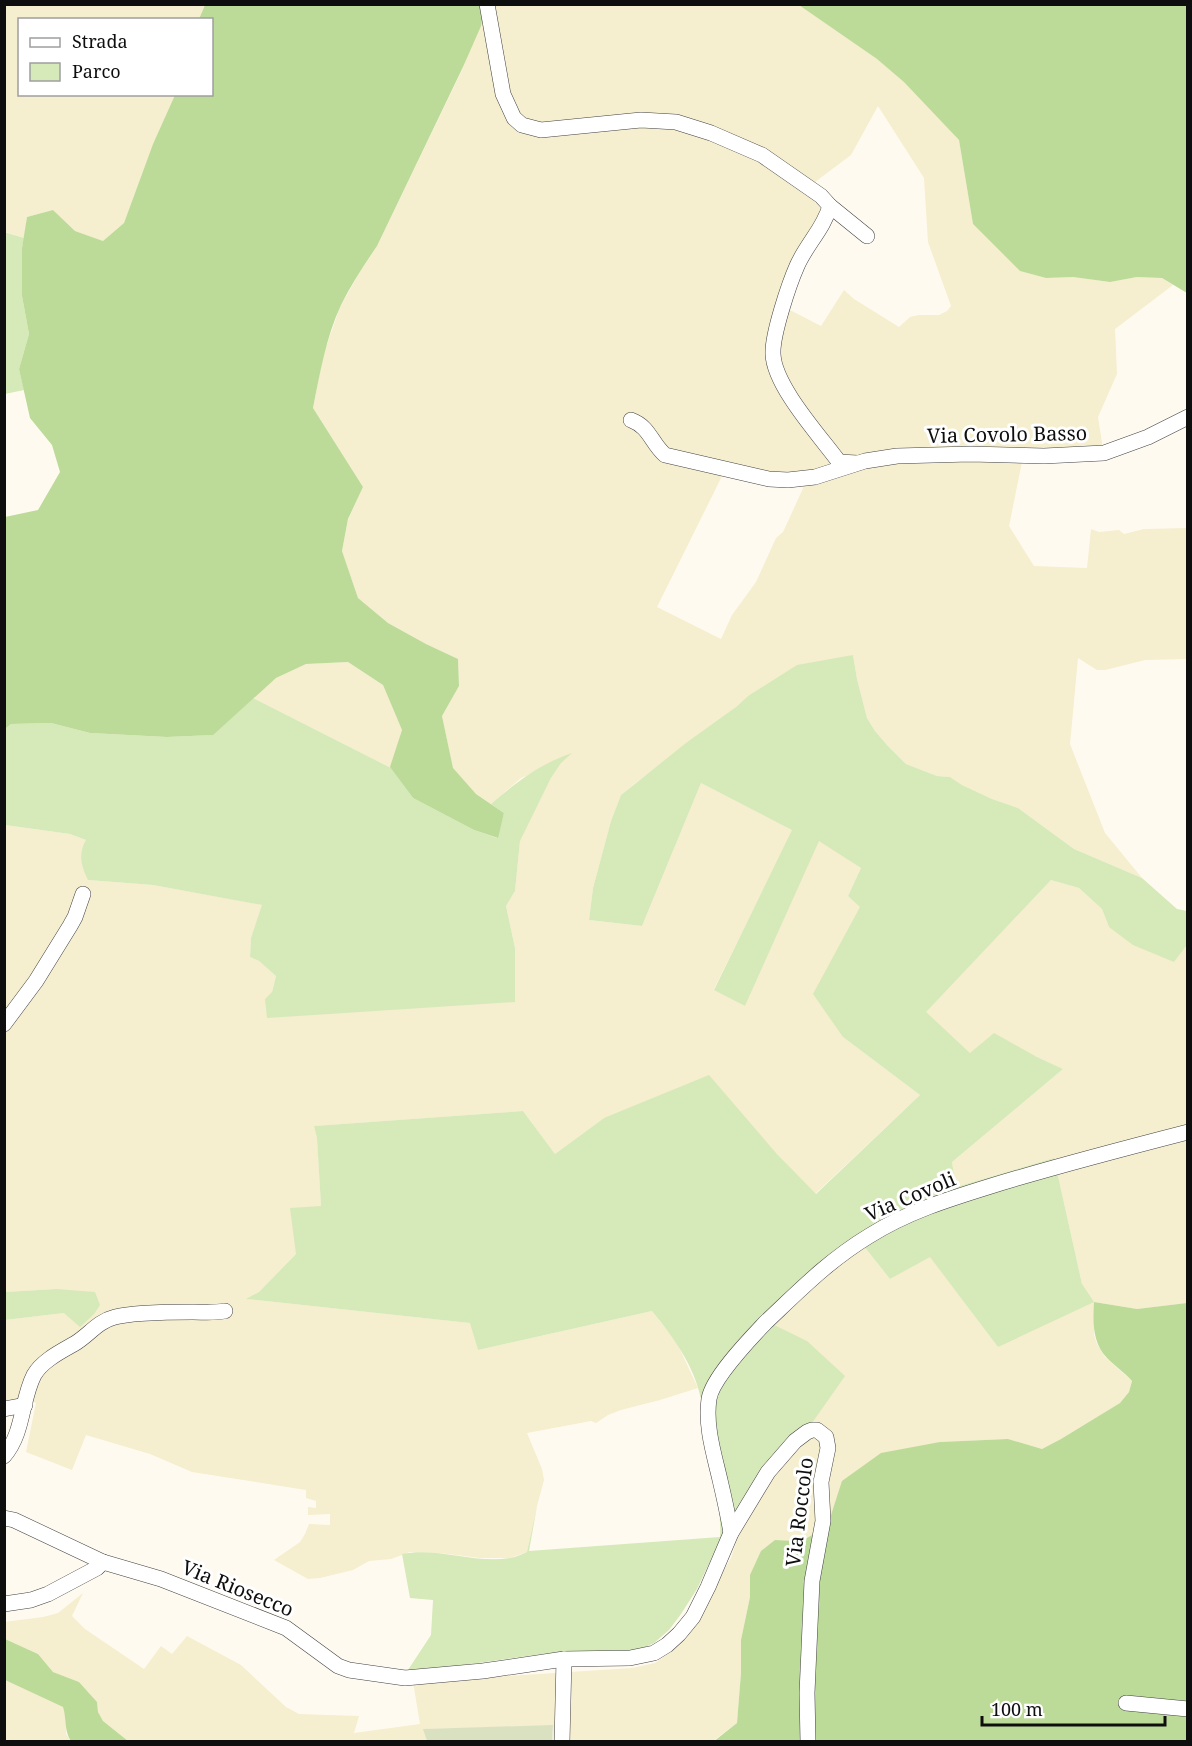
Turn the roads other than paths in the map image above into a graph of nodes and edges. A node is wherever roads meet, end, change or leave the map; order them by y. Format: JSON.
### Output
{"nodes":[{"id":1,"x":487,"y":4,"type":"edge"},
{"id":2,"x":830,"y":206,"type":"junction"},
{"id":3,"x":867,"y":236,"type":"dead end"},
{"id":4,"x":1188,"y":417,"type":"edge"},
{"id":5,"x":631,"y":420,"type":"dead end"},
{"id":6,"x":857,"y":463,"type":"junction"},
{"id":7,"x":83,"y":894,"type":"dead end"},
{"id":8,"x":4,"y":1024,"type":"edge"},
{"id":9,"x":1188,"y":1132,"type":"edge"},
{"id":10,"x":225,"y":1311,"type":"dead end"},
{"id":11,"x":25,"y":1406,"type":"junction"},
{"id":12,"x":4,"y":1409,"type":"edge"},
{"id":13,"x":4,"y":1456,"type":"edge"},
{"id":14,"x":4,"y":1518,"type":"edge"},
{"id":15,"x":731,"y":1533,"type":"junction"},
{"id":16,"x":103,"y":1562,"type":"junction"},
{"id":17,"x":4,"y":1604,"type":"edge"},
{"id":18,"x":564,"y":1659,"type":"junction"},
{"id":19,"x":1126,"y":1703,"type":"dead end"},
{"id":20,"x":1188,"y":1709,"type":"edge"},
{"id":21,"x":562,"y":1742,"type":"edge"},
{"id":22,"x":808,"y":1742,"type":"edge"}],
"edges":[{"from":1,"to":2,"type":"street"},
{"from":2,"to":3,"type":"street"},
{"from":2,"to":6,"type":"street"},
{"from":4,"to":6,"type":"street","name":"Via Covolo Basso"},
{"from":5,"to":6,"type":"street","name":"Via Covolo Basso"},
{"from":7,"to":8,"type":"street"},
{"from":9,"to":15,"type":"street","name":"Via Covoli"},
{"from":10,"to":11,"type":"street"},
{"from":11,"to":12,"type":"street"},
{"from":11,"to":13,"type":"street"},
{"from":14,"to":16,"type":"street","name":"Via Riosecco"},
{"from":15,"to":18,"type":"street","name":"Via Riosecco"},
{"from":15,"to":22,"type":"street","name":"Via Roccolo"},
{"from":16,"to":17,"type":"street"},
{"from":16,"to":18,"type":"street","name":"Via Riosecco"},
{"from":18,"to":21,"type":"street"},
{"from":19,"to":20,"type":"street"}]}
